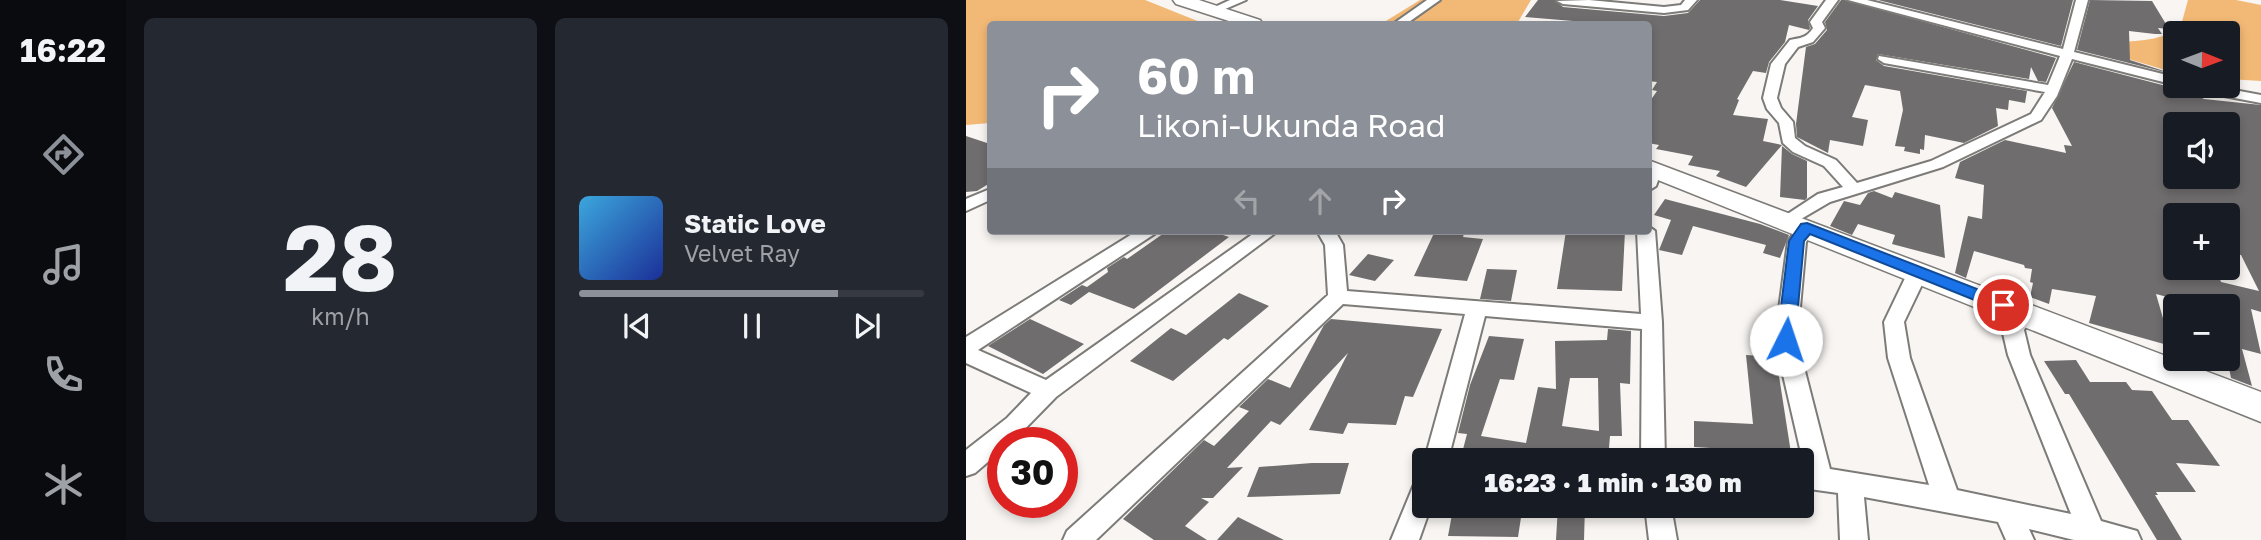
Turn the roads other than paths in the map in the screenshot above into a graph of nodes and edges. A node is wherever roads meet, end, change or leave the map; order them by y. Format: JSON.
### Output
{"nodes":[{"id":1,"x":1182,"y":0,"type":"edge"},
{"id":2,"x":1240,"y":0,"type":"edge"},
{"id":3,"x":1434,"y":0,"type":"edge"},
{"id":4,"x":1691,"y":0,"type":"edge"},
{"id":5,"x":1832,"y":0,"type":"edge"},
{"id":6,"x":1854,"y":0,"type":"edge"},
{"id":7,"x":2082,"y":0,"type":"edge"},
{"id":8,"x":1563,"y":1,"type":"edge"},
{"id":9,"x":1212,"y":11,"type":"junction"},
{"id":10,"x":1244,"y":21,"type":"edge"},
{"id":11,"x":1403,"y":21,"type":"edge"},
{"id":12,"x":2066,"y":55,"type":"junction"},
{"id":13,"x":1884,"y":59,"type":"dead end"},
{"id":14,"x":2163,"y":78,"type":"edge"},
{"id":15,"x":2050,"y":89,"type":"junction"},
{"id":16,"x":2240,"y":95,"type":"edge"},
{"id":17,"x":2261,"y":99,"type":"edge"},
{"id":18,"x":1652,"y":175,"type":"edge"},
{"id":19,"x":1854,"y":189,"type":"junction"},
{"id":20,"x":987,"y":196,"type":"edge"},
{"id":21,"x":966,"y":206,"type":"edge"},
{"id":22,"x":1798,"y":224,"type":"junction"},
{"id":23,"x":1144,"y":235,"type":"edge"},
{"id":24,"x":1263,"y":235,"type":"edge"},
{"id":25,"x":1328,"y":235,"type":"edge"},
{"id":26,"x":1646,"y":235,"type":"edge"},
{"id":27,"x":1919,"y":272,"type":"junction"},
{"id":28,"x":1338,"y":297,"type":"junction"},
{"id":29,"x":1477,"y":307,"type":"junction"},
{"id":30,"x":2024,"y":313,"type":"junction"},
{"id":31,"x":1651,"y":321,"type":"junction"},
{"id":32,"x":966,"y":347,"type":"edge"},
{"id":33,"x":966,"y":354,"type":"edge"},
{"id":34,"x":1048,"y":391,"type":"junction"},
{"id":35,"x":2261,"y":407,"type":"edge"},
{"id":36,"x":1439,"y":448,"type":"edge"},
{"id":37,"x":1653,"y":448,"type":"edge"},
{"id":38,"x":1806,"y":448,"type":"edge"},
{"id":39,"x":966,"y":465,"type":"edge"},
{"id":40,"x":1814,"y":478,"type":"edge"},
{"id":41,"x":1850,"y":483,"type":"junction"},
{"id":42,"x":1947,"y":500,"type":"junction"},
{"id":43,"x":2006,"y":512,"type":"junction"},
{"id":44,"x":1413,"y":518,"type":"edge"},
{"id":45,"x":1660,"y":518,"type":"edge"},
{"id":46,"x":2091,"y":529,"type":"junction"},
{"id":47,"x":1077,"y":540,"type":"edge"},
{"id":48,"x":1405,"y":540,"type":"edge"},
{"id":49,"x":1663,"y":540,"type":"edge"},
{"id":50,"x":1854,"y":540,"type":"edge"},
{"id":51,"x":2020,"y":540,"type":"edge"},
{"id":52,"x":2127,"y":540,"type":"edge"}],
"edges":[{"from":1,"to":9,"type":"highway"},
{"from":2,"to":9,"type":"street"},
{"from":3,"to":11,"type":"street"},
{"from":4,"to":8,"type":"street"},
{"from":5,"to":19,"type":"street"},
{"from":6,"to":12,"type":"street"},
{"from":7,"to":12,"type":"street"},
{"from":9,"to":10,"type":"highway"},
{"from":12,"to":14,"type":"street"},
{"from":12,"to":15,"type":"street"},
{"from":13,"to":15,"type":"street"},
{"from":15,"to":19,"type":"street"},
{"from":16,"to":17,"type":"street"},
{"from":18,"to":22,"type":"highway"},
{"from":19,"to":22,"type":"street"},
{"from":20,"to":21,"type":"street"},
{"from":22,"to":27,"type":"highway"},
{"from":22,"to":38,"type":"street"},
{"from":23,"to":32,"type":"street"},
{"from":24,"to":34,"type":"street"},
{"from":25,"to":28,"type":"street"},
{"from":26,"to":31,"type":"street"},
{"from":27,"to":30,"type":"highway"},
{"from":27,"to":42,"type":"street"},
{"from":28,"to":29,"type":"street"},
{"from":28,"to":47,"type":"street"},
{"from":29,"to":31,"type":"street"},
{"from":29,"to":36,"type":"street"},
{"from":30,"to":35,"type":"highway"},
{"from":30,"to":46,"type":"street"},
{"from":31,"to":37,"type":"street"},
{"from":33,"to":34,"type":"street"},
{"from":34,"to":39,"type":"street"},
{"from":40,"to":41,"type":"street"},
{"from":41,"to":42,"type":"street"},
{"from":41,"to":50,"type":"street"},
{"from":42,"to":43,"type":"street"},
{"from":43,"to":46,"type":"street"},
{"from":43,"to":51,"type":"street"},
{"from":44,"to":48,"type":"street"},
{"from":45,"to":49,"type":"street"},
{"from":46,"to":52,"type":"street"}]}
